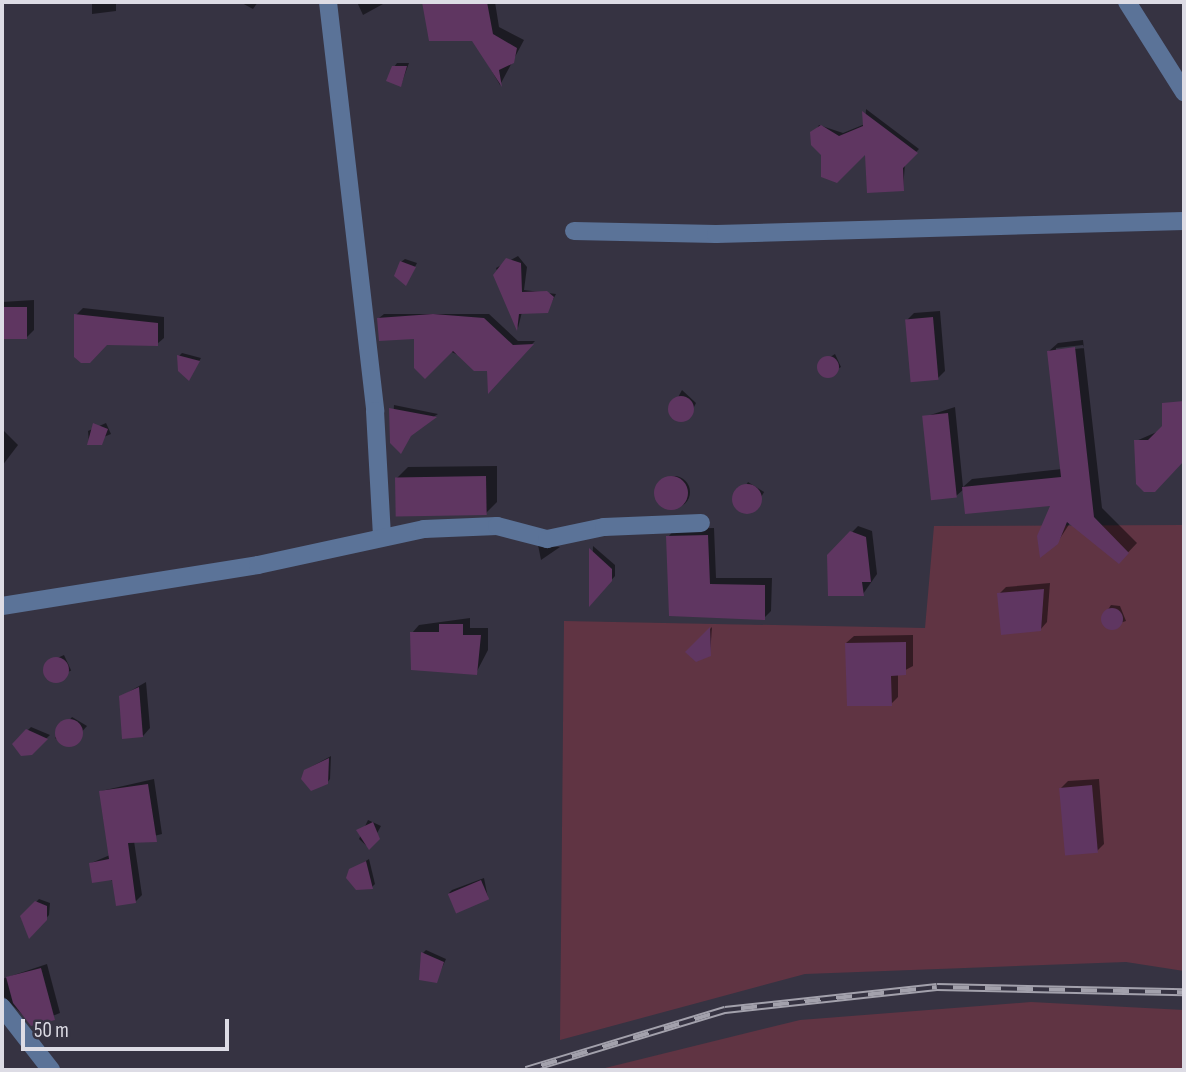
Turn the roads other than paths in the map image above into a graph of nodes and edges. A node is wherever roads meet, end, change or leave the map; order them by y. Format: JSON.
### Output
{"nodes":[{"id":1,"x":328,"y":2,"type":"edge"},
{"id":2,"x":1127,"y":2,"type":"edge"},
{"id":3,"x":1184,"y":92,"type":"edge"},
{"id":4,"x":1184,"y":221,"type":"edge"},
{"id":5,"x":575,"y":231,"type":"dead end"},
{"id":6,"x":701,"y":523,"type":"dead end"},
{"id":7,"x":382,"y":536,"type":"junction"},
{"id":8,"x":2,"y":606,"type":"edge"},
{"id":9,"x":2,"y":1007,"type":"edge"},
{"id":10,"x":51,"y":1070,"type":"edge"}],
"edges":[{"from":1,"to":7,"type":"street"},
{"from":2,"to":3,"type":"street"},
{"from":4,"to":5,"type":"street"},
{"from":6,"to":7,"type":"street"},
{"from":7,"to":8,"type":"street"},
{"from":9,"to":10,"type":"street"}]}
